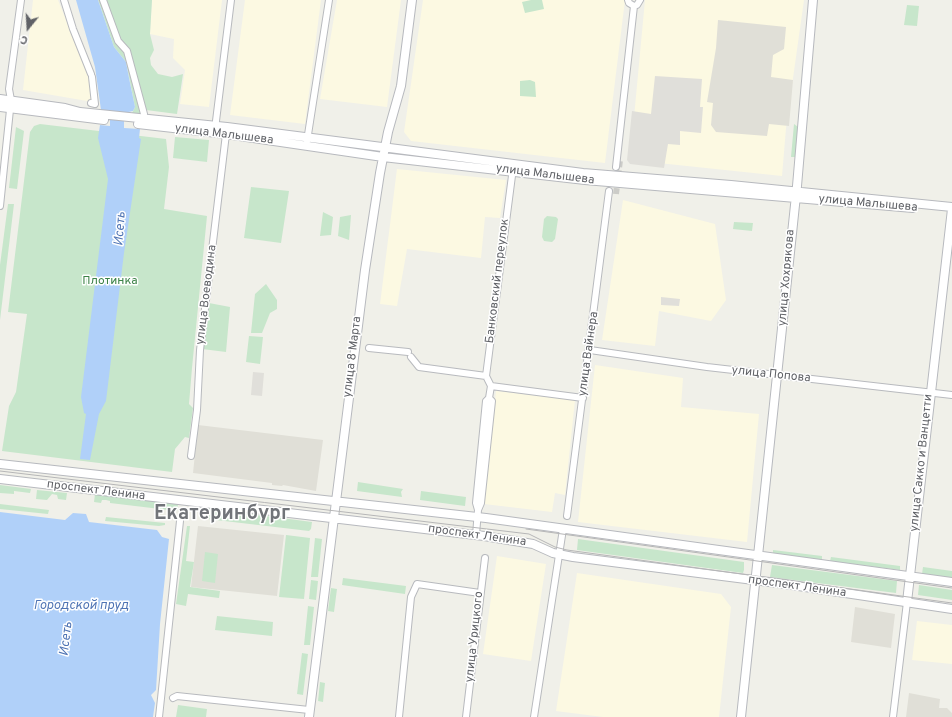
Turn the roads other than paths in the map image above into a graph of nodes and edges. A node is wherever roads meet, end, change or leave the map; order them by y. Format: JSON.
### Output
{"nodes":[{"id":1,"x":21,"y":0,"type":"edge"},
{"id":2,"x":64,"y":0,"type":"edge"},
{"id":3,"x":103,"y":0,"type":"edge"},
{"id":4,"x":231,"y":0,"type":"edge"},
{"id":5,"x":329,"y":0,"type":"edge"},
{"id":6,"x":412,"y":0,"type":"edge"},
{"id":7,"x":628,"y":0,"type":"edge"},
{"id":8,"x":640,"y":0,"type":"edge"},
{"id":9,"x":813,"y":0,"type":"edge"},
{"id":10,"x":634,"y":6,"type":"junction"},
{"id":11,"x":0,"y":99,"type":"edge"},
{"id":12,"x":91,"y":103,"type":"dead end"},
{"id":13,"x":11,"y":104,"type":"junction"},
{"id":14,"x":0,"y":107,"type":"edge"},
{"id":15,"x":141,"y":119,"type":"junction"},
{"id":16,"x":215,"y":129,"type":"junction"},
{"id":17,"x":226,"y":134,"type":"junction"},
{"id":18,"x":307,"y":142,"type":"junction"},
{"id":19,"x":385,"y":148,"type":"junction"},
{"id":20,"x":383,"y":157,"type":"junction"},
{"id":21,"x":513,"y":167,"type":"junction"},
{"id":22,"x":616,"y":167,"type":"tunnel mouth"},
{"id":23,"x":609,"y":191,"type":"tunnel mouth"},
{"id":24,"x":796,"y":195,"type":"junction"},
{"id":25,"x":0,"y":206,"type":"edge"},
{"id":26,"x":952,"y":210,"type":"edge"},
{"id":27,"x":369,"y":348,"type":"dead end"},
{"id":28,"x":590,"y":350,"type":"junction"},
{"id":29,"x":777,"y":375,"type":"junction"},
{"id":30,"x":486,"y":376,"type":"junction"},
{"id":31,"x":491,"y":386,"type":"junction"},
{"id":32,"x":930,"y":392,"type":"junction"},
{"id":33,"x":952,"y":395,"type":"edge"},
{"id":34,"x":583,"y":398,"type":"junction"},
{"id":35,"x":191,"y":456,"type":"dead end"},
{"id":36,"x":0,"y":464,"type":"edge"},
{"id":37,"x":0,"y":479,"type":"edge"},
{"id":38,"x":335,"y":502,"type":"junction"},
{"id":39,"x":478,"y":514,"type":"junction"},
{"id":40,"x":567,"y":516,"type":"dead end"},
{"id":41,"x":333,"y":519,"type":"junction"},
{"id":42,"x":180,"y":521,"type":"dead end"},
{"id":43,"x":563,"y":529,"type":"junction"},
{"id":44,"x":476,"y":535,"type":"junction"},
{"id":45,"x":559,"y":554,"type":"junction"},
{"id":46,"x":757,"y":556,"type":"junction"},
{"id":47,"x":485,"y":558,"type":"dead end"},
{"id":48,"x":910,"y":576,"type":"junction"},
{"id":49,"x":755,"y":581,"type":"junction"},
{"id":50,"x":952,"y":582,"type":"edge"},
{"id":51,"x":480,"y":593,"type":"junction"},
{"id":52,"x":906,"y":602,"type":"junction"},
{"id":53,"x":952,"y":609,"type":"edge"},
{"id":54,"x":173,"y":698,"type":"dead end"},
{"id":55,"x":309,"y":713,"type":"edge"},
{"id":56,"x":159,"y":717,"type":"edge"},
{"id":57,"x":399,"y":717,"type":"edge"},
{"id":58,"x":466,"y":717,"type":"edge"},
{"id":59,"x":534,"y":717,"type":"edge"},
{"id":60,"x":741,"y":717,"type":"edge"},
{"id":61,"x":893,"y":717,"type":"edge"}],
"edges":[{"from":1,"to":13,"type":"street"},
{"from":2,"to":12,"type":"street"},
{"from":3,"to":15,"type":"street"},
{"from":4,"to":16,"type":"street"},
{"from":5,"to":18,"type":"street"},
{"from":6,"to":19,"type":"main road","name":"улица 8 Марта"},
{"from":7,"to":10,"type":"street"},
{"from":8,"to":10,"type":"street"},
{"from":9,"to":24,"type":"main road","name":"улица Хохрякова"},
{"from":10,"to":22,"type":"street"},
{"from":11,"to":13,"type":"main road"},
{"from":13,"to":14,"type":"main road"},
{"from":13,"to":15,"type":"main road","name":"улица Малышева"},
{"from":13,"to":25,"type":"street"},
{"from":15,"to":16,"type":"main road","name":"улица Малышева"},
{"from":16,"to":17,"type":"main road","name":"улица Малышева"},
{"from":16,"to":18,"type":"main road","name":"улица Малышева"},
{"from":17,"to":18,"type":"main road","name":"улица Малышева"},
{"from":17,"to":35,"type":"street","name":"улица Воеводина"},
{"from":18,"to":19,"type":"main road","name":"улица Малышева"},
{"from":18,"to":20,"type":"main road","name":"улица Малышева"},
{"from":19,"to":20,"type":"main road","name":"улица 8 Марта"},
{"from":19,"to":21,"type":"main road","name":"улица Малышева"},
{"from":20,"to":21,"type":"main road","name":"улица Малышева"},
{"from":20,"to":38,"type":"main road","name":"улица 8 Марта"},
{"from":21,"to":24,"type":"main road","name":"улица Малышева"},
{"from":21,"to":30,"type":"street","name":"Банковский переулок"},
{"from":23,"to":28,"type":"street","name":"улица Вайнера"},
{"from":24,"to":26,"type":"main road","name":"улица Малышева"},
{"from":24,"to":29,"type":"main road","name":"улица Хохрякова"},
{"from":26,"to":32,"type":"main road","name":"улица Сакко и Ванцетти"},
{"from":27,"to":30,"type":"street"},
{"from":28,"to":29,"type":"street","name":"улица Попова"},
{"from":28,"to":34,"type":"street","name":"улица Вайнера"},
{"from":29,"to":32,"type":"street","name":"улица Попова"},
{"from":29,"to":46,"type":"main road","name":"улица Хохрякова"},
{"from":30,"to":31,"type":"street"},
{"from":31,"to":34,"type":"street"},
{"from":31,"to":39,"type":"street"},
{"from":32,"to":33,"type":"street","name":"улица Попова"},
{"from":32,"to":48,"type":"main road","name":"улица Сакко и Ванцетти"},
{"from":34,"to":40,"type":"street","name":"улица Вайнера"},
{"from":36,"to":38,"type":"main road","name":"проспект Ленина"},
{"from":37,"to":41,"type":"main road","name":"проспект Ленина"},
{"from":38,"to":39,"type":"main road","name":"проспект Ленина"},
{"from":38,"to":41,"type":"main road","name":"улица 8 Марта"},
{"from":39,"to":43,"type":"main road","name":"проспект Ленина"},
{"from":39,"to":44,"type":"street"},
{"from":41,"to":44,"type":"main road","name":"проспект Ленина"},
{"from":41,"to":55,"type":"main road","name":"улица 8 Марта"},
{"from":42,"to":56,"type":"street"},
{"from":43,"to":45,"type":"street"},
{"from":43,"to":46,"type":"main road","name":"проспект Ленина"},
{"from":44,"to":45,"type":"main road","name":"проспект Ленина"},
{"from":45,"to":49,"type":"main road","name":"проспект Ленина"},
{"from":45,"to":59,"type":"street"},
{"from":46,"to":48,"type":"main road","name":"проспект Ленина"},
{"from":46,"to":49,"type":"main road","name":"улица Хохрякова"},
{"from":47,"to":51,"type":"street","name":"улица Урицкого"},
{"from":48,"to":50,"type":"main road","name":"проспект Ленина"},
{"from":48,"to":52,"type":"main road","name":"улица Сакко и Ванцетти"},
{"from":49,"to":52,"type":"main road","name":"проспект Ленина"},
{"from":49,"to":60,"type":"main road","name":"улица Хохрякова"},
{"from":51,"to":57,"type":"street"},
{"from":51,"to":58,"type":"street","name":"улица Урицкого"},
{"from":52,"to":53,"type":"main road","name":"проспект Ленина"},
{"from":52,"to":61,"type":"street","name":"улица Сакко и Ванцетти"},
{"from":54,"to":55,"type":"street"}]}
